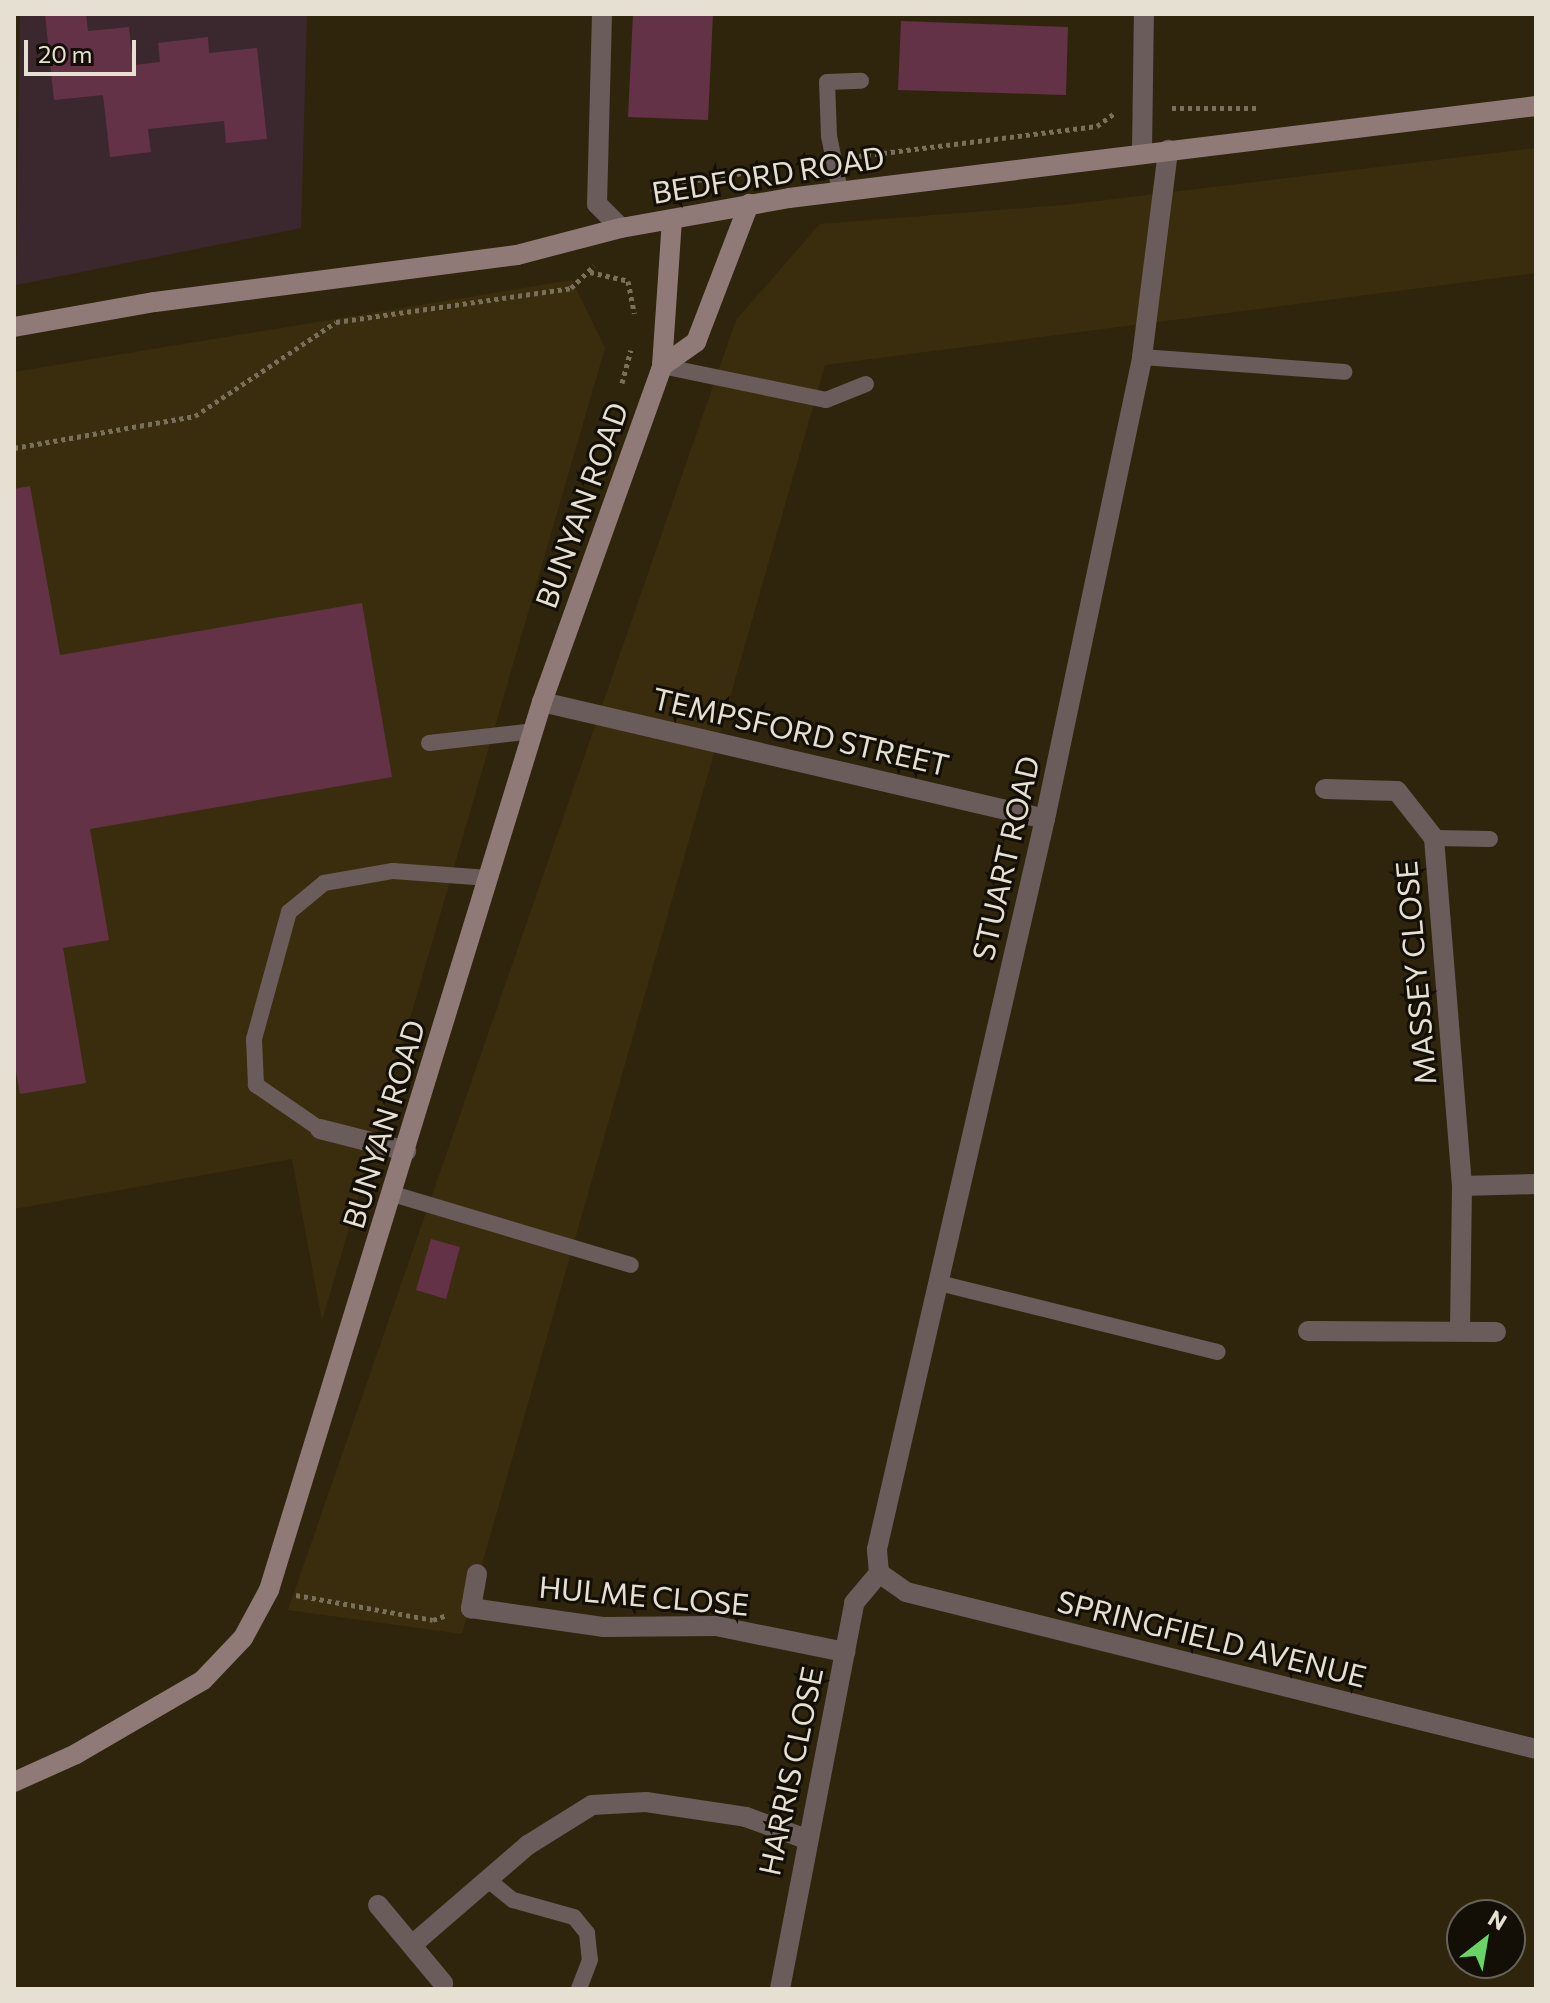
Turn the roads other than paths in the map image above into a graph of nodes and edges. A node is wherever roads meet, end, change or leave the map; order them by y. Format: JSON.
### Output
{"nodes":[{"id":1,"x":602,"y":14,"type":"edge"},
{"id":2,"x":1144,"y":14,"type":"edge"},
{"id":3,"x":861,"y":81,"type":"dead end"},
{"id":4,"x":1536,"y":106,"type":"edge"},
{"id":5,"x":1168,"y":150,"type":"junction"},
{"id":6,"x":1142,"y":151,"type":"junction"},
{"id":7,"x":840,"y":191,"type":"junction"},
{"id":8,"x":749,"y":204,"type":"junction"},
{"id":9,"x":672,"y":220,"type":"junction"},
{"id":10,"x":621,"y":228,"type":"junction"},
{"id":11,"x":14,"y":327,"type":"edge"},
{"id":12,"x":1142,"y":357,"type":"junction"},
{"id":13,"x":662,"y":366,"type":"junction"},
{"id":14,"x":1344,"y":372,"type":"dead end"},
{"id":15,"x":866,"y":384,"type":"dead end"},
{"id":16,"x":542,"y":702,"type":"junction"},
{"id":17,"x":534,"y":731,"type":"junction"},
{"id":18,"x":429,"y":743,"type":"dead end"},
{"id":19,"x":1325,"y":789,"type":"dead end"},
{"id":20,"x":1045,"y":819,"type":"junction"},
{"id":21,"x":1434,"y":838,"type":"junction"},
{"id":22,"x":1490,"y":839,"type":"dead end"},
{"id":23,"x":489,"y":878,"type":"junction"},
{"id":24,"x":320,"y":1129,"type":"joint"},
{"id":25,"x":406,"y":1151,"type":"junction"},
{"id":26,"x":1536,"y":1184,"type":"edge"},
{"id":27,"x":1462,"y":1186,"type":"junction"},
{"id":28,"x":393,"y":1194,"type":"junction"},
{"id":29,"x":631,"y":1265,"type":"dead end"},
{"id":30,"x":939,"y":1283,"type":"junction"},
{"id":31,"x":1308,"y":1331,"type":"dead end"},
{"id":32,"x":1460,"y":1331,"type":"junction"},
{"id":33,"x":1496,"y":1332,"type":"dead end"},
{"id":34,"x":1218,"y":1352,"type":"dead end"},
{"id":35,"x":879,"y":1573,"type":"junction"},
{"id":36,"x":477,"y":1574,"type":"dead end"},
{"id":37,"x":845,"y":1652,"type":"junction"},
{"id":38,"x":1536,"y":1749,"type":"edge"},
{"id":39,"x":14,"y":1782,"type":"edge"},
{"id":40,"x":806,"y":1839,"type":"junction"},
{"id":41,"x":488,"y":1880,"type":"junction"},
{"id":42,"x":378,"y":1905,"type":"dead end"},
{"id":43,"x":412,"y":1945,"type":"junction"},
{"id":44,"x":443,"y":1983,"type":"dead end"},
{"id":45,"x":579,"y":1989,"type":"edge"},
{"id":46,"x":780,"y":1989,"type":"edge"}],
"edges":[{"from":1,"to":10,"type":"street"},
{"from":2,"to":6,"type":"street"},
{"from":3,"to":7,"type":"lane"},
{"from":4,"to":5,"type":"street","name":"BEDFORD ROAD"},
{"from":5,"to":6,"type":"street","name":"BEDFORD ROAD"},
{"from":5,"to":12,"type":"street","name":"STUART ROAD"},
{"from":6,"to":7,"type":"street","name":"BEDFORD ROAD"},
{"from":7,"to":8,"type":"street","name":"BEDFORD ROAD"},
{"from":8,"to":9,"type":"street","name":"BEDFORD ROAD"},
{"from":8,"to":13,"type":"street"},
{"from":9,"to":10,"type":"street","name":"BEDFORD ROAD"},
{"from":9,"to":13,"type":"street","name":"BUNYAN ROAD"},
{"from":10,"to":11,"type":"street","name":"BEDFORD ROAD"},
{"from":12,"to":14,"type":"lane"},
{"from":12,"to":20,"type":"street","name":"STUART ROAD"},
{"from":13,"to":15,"type":"lane"},
{"from":13,"to":16,"type":"street","name":"BUNYAN ROAD"},
{"from":16,"to":17,"type":"street","name":"BUNYAN ROAD"},
{"from":16,"to":20,"type":"street","name":"TEMPSFORD STREET"},
{"from":17,"to":18,"type":"lane"},
{"from":17,"to":23,"type":"street","name":"BUNYAN ROAD"},
{"from":19,"to":21,"type":"street","name":"MASSEY CLOSE"},
{"from":20,"to":30,"type":"street","name":"STUART ROAD"},
{"from":21,"to":22,"type":"lane"},
{"from":21,"to":27,"type":"street","name":"MASSEY CLOSE"},
{"from":23,"to":24,"type":"lane"},
{"from":23,"to":25,"type":"street","name":"BUNYAN ROAD"},
{"from":24,"to":25,"type":"street"},
{"from":25,"to":28,"type":"street","name":"BUNYAN ROAD"},
{"from":26,"to":27,"type":"street"},
{"from":27,"to":32,"type":"street","name":"MASSEY CLOSE"},
{"from":28,"to":29,"type":"lane"},
{"from":28,"to":39,"type":"street","name":"BUNYAN ROAD"},
{"from":30,"to":34,"type":"lane"},
{"from":30,"to":35,"type":"street","name":"STUART ROAD"},
{"from":31,"to":32,"type":"street"},
{"from":32,"to":33,"type":"street"},
{"from":35,"to":37,"type":"street","name":"HARRIS CLOSE"},
{"from":35,"to":38,"type":"street","name":"SPRINGFIELD AVENUE"},
{"from":36,"to":37,"type":"street","name":"HULME CLOSE"},
{"from":37,"to":40,"type":"street","name":"HARRIS CLOSE"},
{"from":40,"to":41,"type":"street"},
{"from":40,"to":46,"type":"street","name":"HARRIS CLOSE"},
{"from":41,"to":43,"type":"street"},
{"from":41,"to":45,"type":"lane"},
{"from":42,"to":43,"type":"street"},
{"from":43,"to":44,"type":"street"}]}
